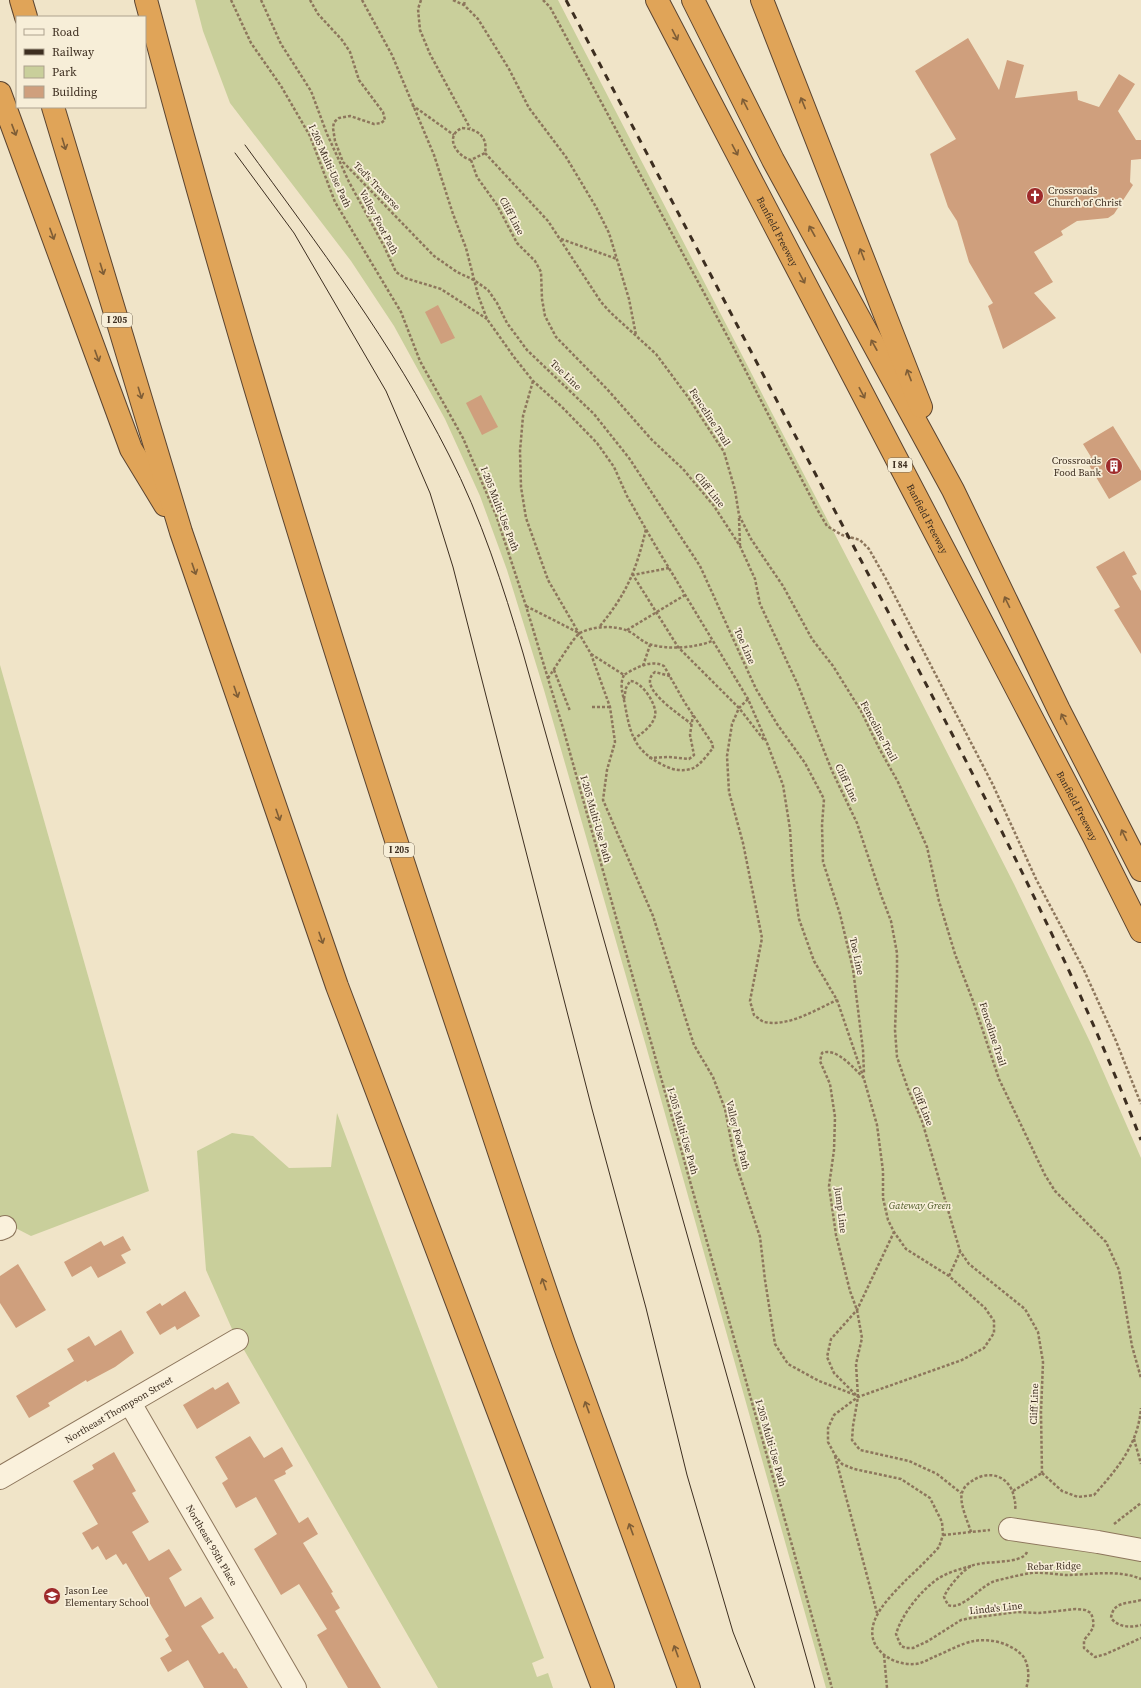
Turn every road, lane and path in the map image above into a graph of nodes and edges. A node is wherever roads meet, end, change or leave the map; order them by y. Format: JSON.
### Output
{"nodes":[{"id":1,"x":21,"y":0,"type":"edge"},
{"id":2,"x":146,"y":0,"type":"edge"},
{"id":3,"x":232,"y":0,"type":"edge"},
{"id":4,"x":261,"y":0,"type":"edge"},
{"id":5,"x":310,"y":0,"type":"edge"},
{"id":6,"x":362,"y":0,"type":"edge"},
{"id":7,"x":420,"y":0,"type":"edge"},
{"id":8,"x":453,"y":0,"type":"edge"},
{"id":9,"x":465,"y":0,"type":"edge"},
{"id":10,"x":543,"y":0,"type":"edge"},
{"id":11,"x":657,"y":0,"type":"edge"},
{"id":12,"x":693,"y":0,"type":"edge"},
{"id":13,"x":762,"y":0,"type":"edge"},
{"id":14,"x":464,"y":6,"type":"junction"},
{"id":15,"x":26,"y":16,"type":"edge"},
{"id":16,"x":0,"y":93,"type":"edge"},
{"id":17,"x":411,"y":104,"type":"junction"},
{"id":18,"x":53,"y":108,"type":"edge"},
{"id":19,"x":470,"y":128,"type":"junction"},
{"id":20,"x":454,"y":135,"type":"junction"},
{"id":21,"x":485,"y":153,"type":"junction"},
{"id":22,"x":471,"y":160,"type":"junction"},
{"id":23,"x":560,"y":239,"type":"junction"},
{"id":24,"x":617,"y":260,"type":"junction"},
{"id":25,"x":474,"y":280,"type":"junction"},
{"id":26,"x":488,"y":319,"type":"junction"},
{"id":27,"x":637,"y":336,"type":"junction"},
{"id":28,"x":533,"y":381,"type":"junction"},
{"id":29,"x":954,"y":490,"type":"junction"},
{"id":30,"x":739,"y":515,"type":"junction"},
{"id":31,"x":646,"y":529,"type":"junction"},
{"id":32,"x":182,"y":532,"type":"junction"},
{"id":33,"x":740,"y":546,"type":"junction"},
{"id":34,"x":669,"y":568,"type":"junction"},
{"id":35,"x":633,"y":575,"type":"junction"},
{"id":36,"x":685,"y":595,"type":"junction"},
{"id":37,"x":526,"y":606,"type":"junction"},
{"id":38,"x":657,"y":612,"type":"junction"},
{"id":39,"x":600,"y":627,"type":"junction"},
{"id":40,"x":627,"y":630,"type":"junction"},
{"id":41,"x":579,"y":633,"type":"junction"},
{"id":42,"x":712,"y":641,"type":"junction"},
{"id":43,"x":650,"y":644,"type":"junction"},
{"id":44,"x":678,"y":647,"type":"junction"},
{"id":45,"x":591,"y":654,"type":"junction"},
{"id":46,"x":643,"y":666,"type":"junction"},
{"id":47,"x":554,"y":670,"type":"junction"},
{"id":48,"x":624,"y":675,"type":"junction"},
{"id":49,"x":670,"y":676,"type":"junction"},
{"id":50,"x":548,"y":678,"type":"junction"},
{"id":51,"x":748,"y":699,"type":"junction"},
{"id":52,"x":624,"y":700,"type":"junction"},
{"id":53,"x":592,"y":707,"type":"dead end"},
{"id":54,"x":610,"y":707,"type":"junction"},
{"id":55,"x":739,"y":708,"type":"junction"},
{"id":56,"x":570,"y":711,"type":"dead end"},
{"id":57,"x":693,"y":714,"type":"junction"},
{"id":58,"x":691,"y":724,"type":"junction"},
{"id":59,"x":634,"y":739,"type":"junction"},
{"id":60,"x":766,"y":743,"type":"junction"},
{"id":61,"x":649,"y":758,"type":"junction"},
{"id":62,"x":1141,"y":870,"type":"edge"},
{"id":63,"x":1141,"y":931,"type":"edge"},
{"id":64,"x":837,"y":1000,"type":"junction"},
{"id":65,"x":864,"y":1079,"type":"junction"},
{"id":66,"x":1141,"y":1104,"type":"edge"},
{"id":67,"x":894,"y":1232,"type":"junction"},
{"id":68,"x":960,"y":1251,"type":"junction"},
{"id":69,"x":949,"y":1276,"type":"junction"},
{"id":70,"x":857,"y":1310,"type":"junction"},
{"id":71,"x":236,"y":1340,"type":"dead end"},
{"id":72,"x":1141,"y":1378,"type":"edge"},
{"id":73,"x":858,"y":1397,"type":"junction"},
{"id":74,"x":130,"y":1403,"type":"junction"},
{"id":75,"x":1141,"y":1408,"type":"edge"},
{"id":76,"x":1134,"y":1440,"type":"junction"},
{"id":77,"x":835,"y":1455,"type":"junction"},
{"id":78,"x":1141,"y":1464,"type":"edge"},
{"id":79,"x":1042,"y":1473,"type":"junction"},
{"id":80,"x":0,"y":1478,"type":"edge"},
{"id":81,"x":1013,"y":1491,"type":"junction"},
{"id":82,"x":961,"y":1493,"type":"junction"},
{"id":83,"x":1010,"y":1529,"type":"junction"},
{"id":84,"x":971,"y":1532,"type":"junction"},
{"id":85,"x":943,"y":1536,"type":"junction"},
{"id":86,"x":1141,"y":1550,"type":"edge"},
{"id":87,"x":971,"y":1566,"type":"junction"},
{"id":88,"x":1141,"y":1579,"type":"edge"},
{"id":89,"x":1141,"y":1600,"type":"edge"},
{"id":90,"x":877,"y":1614,"type":"junction"},
{"id":91,"x":1141,"y":1625,"type":"edge"},
{"id":92,"x":1141,"y":1638,"type":"edge"},
{"id":93,"x":884,"y":1655,"type":"junction"},
{"id":94,"x":295,"y":1688,"type":"edge"},
{"id":95,"x":604,"y":1688,"type":"edge"},
{"id":96,"x":689,"y":1688,"type":"edge"},
{"id":97,"x":832,"y":1688,"type":"edge"},
{"id":98,"x":886,"y":1688,"type":"edge"},
{"id":99,"x":1026,"y":1688,"type":"edge"}],
"edges":[{"from":1,"to":15,"type":"highway"},
{"from":96,"to":2,"type":"highway","number":"I 205","one_way":true},
{"from":3,"to":37,"type":"path","name":"I-205 Multi-Use Path"},
{"from":4,"to":26,"type":"path","name":"Valley Foot Path"},
{"from":5,"to":25,"type":"path","name":"Ted's Traverse"},
{"from":6,"to":17,"type":"path"},
{"from":7,"to":19,"type":"path"},
{"from":8,"to":14,"type":"path"},
{"from":9,"to":14,"type":"path"},
{"from":10,"to":66,"type":"path"},
{"from":11,"to":63,"type":"highway","name":"Banfield Freeway","number":"I 84","one_way":true},
{"from":29,"to":12,"type":"highway","one_way":true},
{"from":29,"to":13,"type":"highway","one_way":true},
{"from":14,"to":24,"type":"path"},
{"from":16,"to":32,"type":"highway","one_way":true},
{"from":17,"to":20,"type":"path"},
{"from":17,"to":25,"type":"path"},
{"from":18,"to":32,"type":"highway","number":"I 205","one_way":true},
{"from":19,"to":20,"type":"path"},
{"from":19,"to":21,"type":"path"},
{"from":20,"to":22,"type":"path"},
{"from":21,"to":22,"type":"path"},
{"from":21,"to":23,"type":"path","name":"Fenceline Trail"},
{"from":22,"to":33,"type":"path","name":"Cliff Line"},
{"from":23,"to":24,"type":"path"},
{"from":23,"to":27,"type":"path","name":"Fenceline Trail"},
{"from":24,"to":27,"type":"path"},
{"from":25,"to":26,"type":"path"},
{"from":25,"to":65,"type":"path","name":"Toe Line"},
{"from":26,"to":28,"type":"path"},
{"from":27,"to":30,"type":"path","name":"Fenceline Trail"},
{"from":28,"to":31,"type":"path"},
{"from":28,"to":41,"type":"path"},
{"from":62,"to":29,"type":"highway","one_way":true},
{"from":30,"to":33,"type":"path"},
{"from":30,"to":72,"type":"path","name":"Fenceline Trail"},
{"from":31,"to":34,"type":"path"},
{"from":31,"to":35,"type":"path"},
{"from":32,"to":95,"type":"highway","number":"I 205","one_way":true},
{"from":33,"to":68,"type":"path","name":"Cliff Line"},
{"from":34,"to":35,"type":"path"},
{"from":34,"to":36,"type":"path"},
{"from":35,"to":38,"type":"path"},
{"from":35,"to":39,"type":"path"},
{"from":36,"to":38,"type":"path"},
{"from":36,"to":42,"type":"path"},
{"from":37,"to":41,"type":"path"},
{"from":37,"to":50,"type":"path","name":"I-205 Multi-Use Path"},
{"from":38,"to":40,"type":"path"},
{"from":38,"to":44,"type":"path"},
{"from":39,"to":40,"type":"path"},
{"from":39,"to":41,"type":"path"},
{"from":40,"to":43,"type":"path"},
{"from":41,"to":45,"type":"path"},
{"from":41,"to":47,"type":"path"},
{"from":42,"to":44,"type":"path"},
{"from":42,"to":51,"type":"path"},
{"from":43,"to":44,"type":"path"},
{"from":43,"to":46,"type":"path"},
{"from":44,"to":55,"type":"path"},
{"from":45,"to":48,"type":"path"},
{"from":45,"to":54,"type":"path"},
{"from":46,"to":48,"type":"path"},
{"from":46,"to":49,"type":"path"},
{"from":47,"to":50,"type":"path"},
{"from":47,"to":56,"type":"path"},
{"from":48,"to":52,"type":"path"},
{"from":49,"to":57,"type":"path"},
{"from":49,"to":58,"type":"path"},
{"from":50,"to":97,"type":"path","name":"I-205 Multi-Use Path"},
{"from":51,"to":55,"type":"path"},
{"from":51,"to":60,"type":"path"},
{"from":52,"to":59,"type":"path"},
{"from":52,"to":59,"type":"path"},
{"from":53,"to":54,"type":"path"},
{"from":54,"to":73,"type":"path","name":"Valley Foot Path"},
{"from":55,"to":60,"type":"path"},
{"from":55,"to":64,"type":"path"},
{"from":57,"to":58,"type":"path"},
{"from":57,"to":61,"type":"path"},
{"from":58,"to":61,"type":"path"},
{"from":59,"to":61,"type":"path"},
{"from":60,"to":64,"type":"path"},
{"from":64,"to":65,"type":"path"},
{"from":65,"to":67,"type":"path"},
{"from":65,"to":70,"type":"path","name":"Jump Line"},
{"from":67,"to":69,"type":"path"},
{"from":67,"to":70,"type":"path"},
{"from":68,"to":69,"type":"path"},
{"from":68,"to":79,"type":"path","name":"Cliff Line"},
{"from":69,"to":73,"type":"path"},
{"from":70,"to":73,"type":"path","name":"Jump Line"},
{"from":70,"to":73,"type":"path"},
{"from":71,"to":74,"type":"street","name":"Northeast Thompson Street"},
{"from":73,"to":77,"type":"path"},
{"from":73,"to":82,"type":"path","name":"Jump Line"},
{"from":74,"to":80,"type":"street","name":"Northeast Thompson Street"},
{"from":74,"to":94,"type":"street","name":"Northeast 95th Place"},
{"from":75,"to":76,"type":"path"},
{"from":76,"to":78,"type":"path"},
{"from":76,"to":79,"type":"path"},
{"from":77,"to":85,"type":"path"},
{"from":77,"to":90,"type":"path"},
{"from":79,"to":81,"type":"path"},
{"from":81,"to":82,"type":"path"},
{"from":81,"to":83,"type":"path"},
{"from":82,"to":84,"type":"path"},
{"from":83,"to":84,"type":"path"},
{"from":83,"to":86,"type":"street"},
{"from":83,"to":87,"type":"path","name":"Rebar Ridge"},
{"from":84,"to":85,"type":"path"},
{"from":85,"to":90,"type":"path"},
{"from":87,"to":88,"type":"path","name":"Rebar Ridge"},
{"from":87,"to":92,"type":"path","name":"Linda's Line"},
{"from":89,"to":91,"type":"path"},
{"from":90,"to":93,"type":"path"},
{"from":93,"to":98,"type":"path"},
{"from":93,"to":99,"type":"path"}]}
